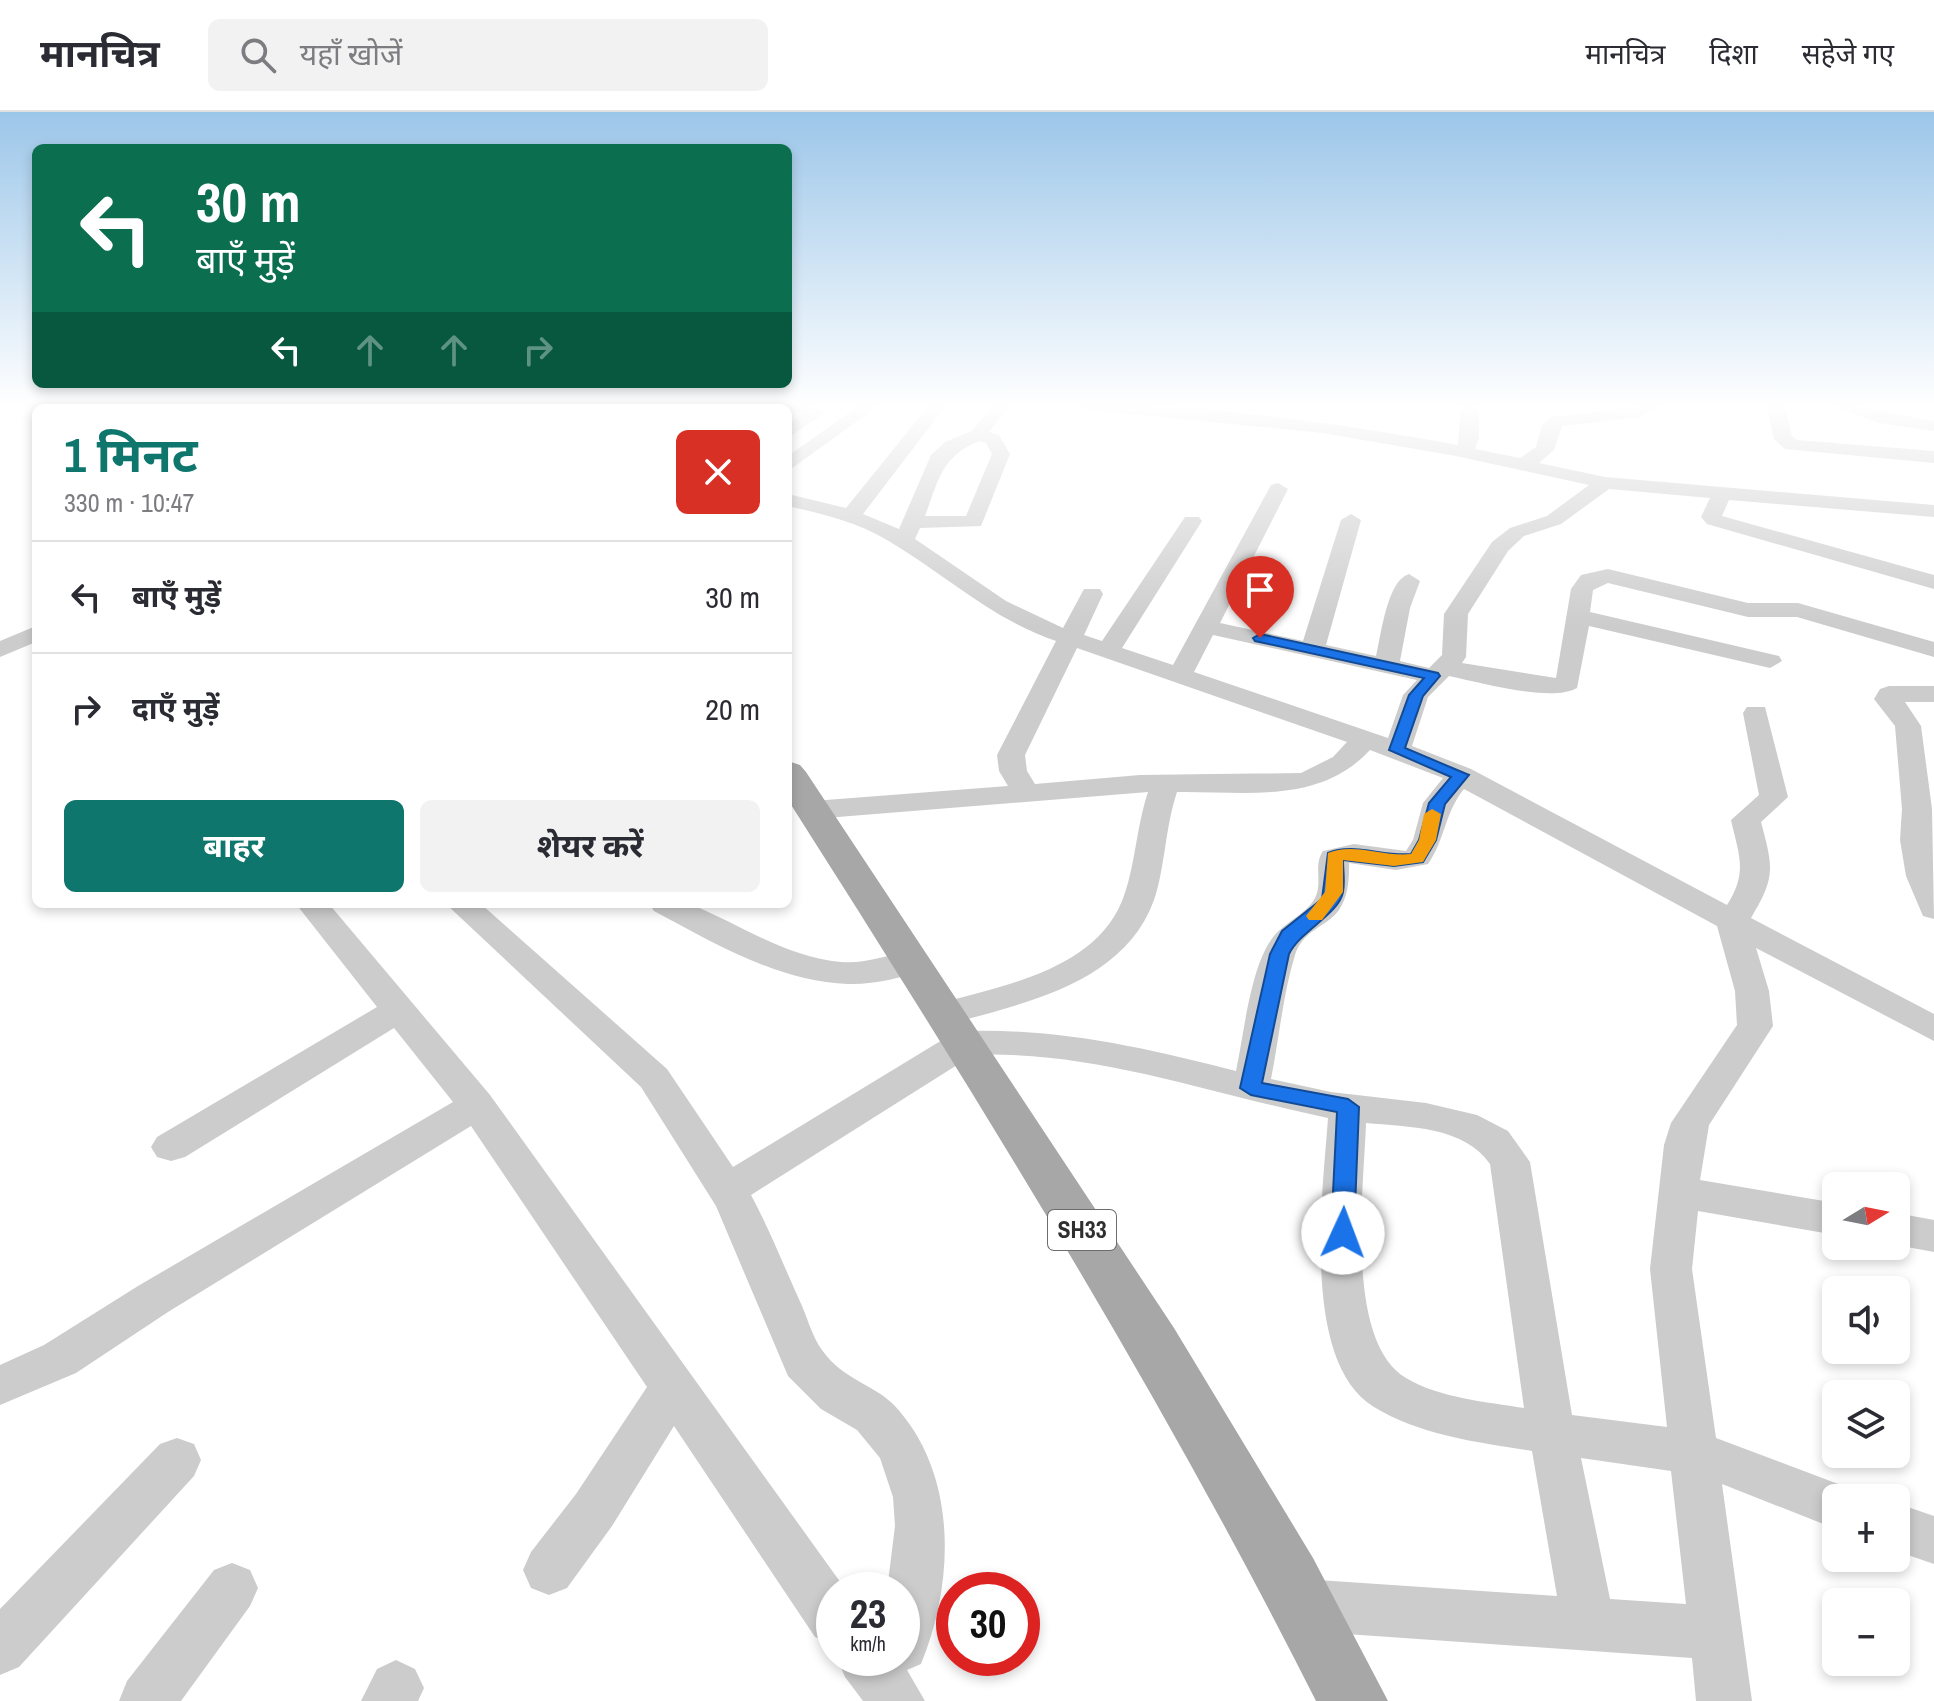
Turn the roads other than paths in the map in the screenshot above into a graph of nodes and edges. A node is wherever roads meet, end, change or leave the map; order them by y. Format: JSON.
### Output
{"nodes":[{"id":1,"x":881,"y":478,"type":"edge"},
{"id":2,"x":930,"y":478,"type":"edge"},
{"id":3,"x":992,"y":478,"type":"edge"},
{"id":4,"x":1583,"y":478,"type":"edge"},
{"id":5,"x":1890,"y":478,"type":"edge"},
{"id":6,"x":1605,"y":483,"type":"junction"},
{"id":7,"x":1278,"y":489,"type":"dead end"},
{"id":8,"x":1722,"y":493,"type":"junction"},
{"id":9,"x":1899,"y":494,"type":"junction"},
{"id":10,"x":792,"y":501,"type":"edge"},
{"id":11,"x":1934,"y":511,"type":"edge"},
{"id":12,"x":850,"y":517,"type":"junction"},
{"id":13,"x":1351,"y":520,"type":"dead end"},
{"id":14,"x":1192,"y":521,"type":"dead end"},
{"id":15,"x":908,"y":532,"type":"junction"},
{"id":16,"x":1409,"y":581,"type":"dead end"},
{"id":17,"x":1934,"y":582,"type":"edge"},
{"id":18,"x":1092,"y":594,"type":"dead end"},
{"id":19,"x":1576,"y":616,"type":"junction"},
{"id":20,"x":1207,"y":627,"type":"junction"},
{"id":21,"x":32,"y":635,"type":"edge"},
{"id":22,"x":1070,"y":638,"type":"junction"},
{"id":23,"x":1313,"y":649,"type":"junction"},
{"id":24,"x":0,"y":650,"type":"edge"},
{"id":25,"x":1934,"y":650,"type":"edge"},
{"id":26,"x":1108,"y":651,"type":"junction"},
{"id":27,"x":1770,"y":661,"type":"dead end"},
{"id":28,"x":1387,"y":665,"type":"junction"},
{"id":29,"x":1438,"y":671,"type":"junction"},
{"id":30,"x":1180,"y":676,"type":"junction"},
{"id":31,"x":1934,"y":694,"type":"edge"},
{"id":32,"x":1756,"y":713,"type":"dead end"},
{"id":33,"x":1365,"y":740,"type":"junction"},
{"id":34,"x":1397,"y":750,"type":"junction"},
{"id":35,"x":1461,"y":775,"type":"junction"},
{"id":36,"x":1166,"y":783,"type":"junction"},
{"id":37,"x":800,"y":791,"type":"edge"},
{"id":38,"x":1026,"y":793,"type":"junction"},
{"id":39,"x":315,"y":908,"type":"edge"},
{"id":40,"x":467,"y":908,"type":"edge"},
{"id":41,"x":673,"y":908,"type":"edge"},
{"id":42,"x":1934,"y":909,"type":"edge"},
{"id":43,"x":1732,"y":923,"type":"junction"},
{"id":44,"x":914,"y":963,"type":"junction"},
{"id":45,"x":398,"y":1010,"type":"junction"},
{"id":46,"x":955,"y":1028,"type":"junction"},
{"id":47,"x":1934,"y":1029,"type":"edge"},
{"id":48,"x":1251,"y":1088,"type":"junction"},
{"id":49,"x":477,"y":1105,"type":"junction"},
{"id":50,"x":1348,"y":1107,"type":"junction"},
{"id":51,"x":171,"y":1147,"type":"dead end"},
{"id":52,"x":727,"y":1190,"type":"junction"},
{"id":53,"x":1679,"y":1192,"type":"junction"},
{"id":54,"x":1822,"y":1217,"type":"edge"},
{"id":55,"x":1910,"y":1232,"type":"edge"},
{"id":56,"x":1934,"y":1236,"type":"edge"},
{"id":57,"x":0,"y":1385,"type":"edge"},
{"id":58,"x":673,"y":1387,"type":"junction"},
{"id":59,"x":1552,"y":1430,"type":"junction"},
{"id":60,"x":1691,"y":1453,"type":"junction"},
{"id":61,"x":177,"y":1460,"type":"dead end"},
{"id":62,"x":1822,"y":1501,"type":"edge"},
{"id":63,"x":1910,"y":1532,"type":"edge"},
{"id":64,"x":1934,"y":1540,"type":"edge"},
{"id":65,"x":549,"y":1570,"type":"dead end"},
{"id":66,"x":909,"y":1572,"type":"edge"},
{"id":67,"x":232,"y":1588,"type":"dead end"},
{"id":68,"x":816,"y":1592,"type":"edge"},
{"id":69,"x":1303,"y":1605,"type":"junction"},
{"id":70,"x":1588,"y":1624,"type":"junction"},
{"id":71,"x":1715,"y":1633,"type":"junction"},
{"id":72,"x":0,"y":1648,"type":"edge"},
{"id":73,"x":147,"y":1701,"type":"edge"},
{"id":74,"x":1353,"y":1701,"type":"edge"},
{"id":75,"x":1724,"y":1701,"type":"edge"}],
"edges":[{"from":1,"to":12,"type":"street"},
{"from":2,"to":15,"type":"street"},
{"from":3,"to":15,"type":"street"},
{"from":4,"to":6,"type":"street"},
{"from":5,"to":9,"type":"street"},
{"from":6,"to":8,"type":"street"},
{"from":6,"to":29,"type":"street"},
{"from":7,"to":20,"type":"street"},
{"from":8,"to":9,"type":"street"},
{"from":8,"to":17,"type":"street"},
{"from":9,"to":11,"type":"street"},
{"from":10,"to":12,"type":"street"},
{"from":12,"to":15,"type":"street"},
{"from":13,"to":23,"type":"street"},
{"from":14,"to":26,"type":"street"},
{"from":15,"to":22,"type":"street"},
{"from":16,"to":28,"type":"street"},
{"from":18,"to":22,"type":"street"},
{"from":19,"to":25,"type":"street"},
{"from":19,"to":27,"type":"street"},
{"from":19,"to":29,"type":"street"},
{"from":20,"to":23,"type":"street"},
{"from":20,"to":30,"type":"street"},
{"from":21,"to":24,"type":"street"},
{"from":22,"to":26,"type":"street"},
{"from":22,"to":38,"type":"street"},
{"from":23,"to":28,"type":"street"},
{"from":26,"to":30,"type":"street"},
{"from":28,"to":29,"type":"street"},
{"from":29,"to":34,"type":"street"},
{"from":30,"to":33,"type":"street"},
{"from":31,"to":42,"type":"street"},
{"from":32,"to":43,"type":"street"},
{"from":33,"to":34,"type":"street"},
{"from":33,"to":36,"type":"street"},
{"from":34,"to":35,"type":"street"},
{"from":35,"to":43,"type":"street"},
{"from":35,"to":48,"type":"street"},
{"from":36,"to":38,"type":"street"},
{"from":36,"to":46,"type":"street"},
{"from":37,"to":38,"type":"street"},
{"from":37,"to":44,"type":"main road","number":"SH33"},
{"from":39,"to":45,"type":"street"},
{"from":40,"to":52,"type":"street"},
{"from":41,"to":44,"type":"street"},
{"from":43,"to":47,"type":"street"},
{"from":43,"to":53,"type":"street"},
{"from":44,"to":46,"type":"main road","number":"SH33"},
{"from":45,"to":49,"type":"street"},
{"from":45,"to":51,"type":"street"},
{"from":46,"to":48,"type":"street"},
{"from":46,"to":52,"type":"street"},
{"from":46,"to":69,"type":"main road","number":"SH33"},
{"from":48,"to":50,"type":"street"},
{"from":49,"to":57,"type":"street"},
{"from":49,"to":58,"type":"street"},
{"from":50,"to":59,"type":"street"},
{"from":50,"to":59,"type":"street"},
{"from":52,"to":66,"type":"street"},
{"from":53,"to":54,"type":"street"},
{"from":53,"to":60,"type":"street"},
{"from":55,"to":56,"type":"street"},
{"from":58,"to":65,"type":"street"},
{"from":58,"to":68,"type":"street"},
{"from":59,"to":60,"type":"street"},
{"from":59,"to":70,"type":"street"},
{"from":60,"to":62,"type":"street"},
{"from":60,"to":71,"type":"street"},
{"from":61,"to":72,"type":"street"},
{"from":63,"to":64,"type":"street"},
{"from":67,"to":73,"type":"street"},
{"from":69,"to":70,"type":"street"},
{"from":69,"to":74,"type":"main road","number":"SH33"},
{"from":70,"to":71,"type":"street"},
{"from":71,"to":75,"type":"street"}]}
